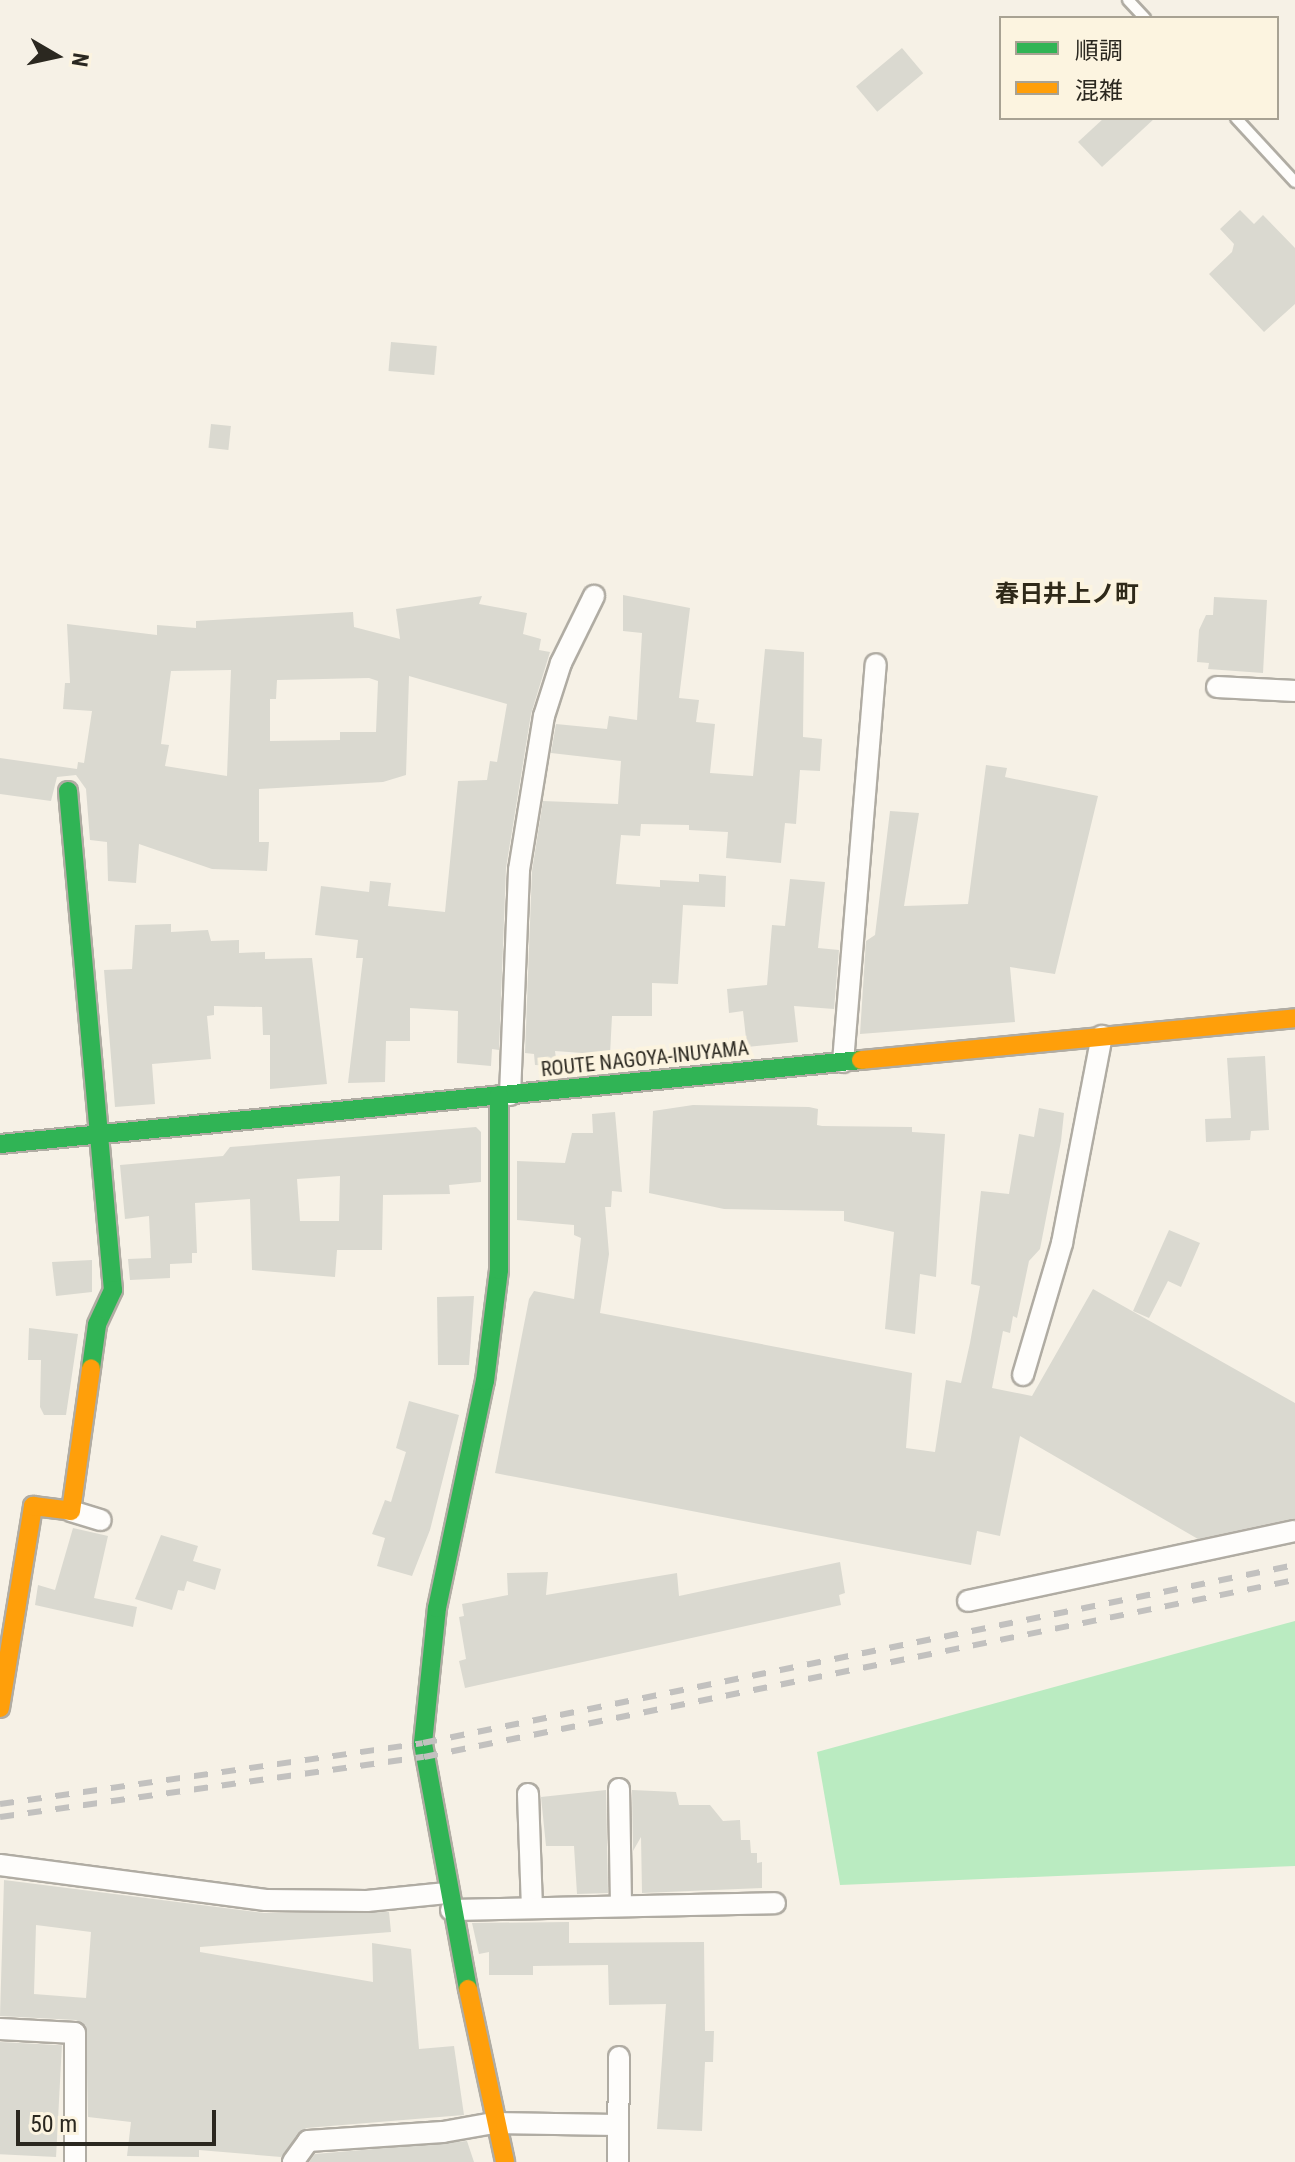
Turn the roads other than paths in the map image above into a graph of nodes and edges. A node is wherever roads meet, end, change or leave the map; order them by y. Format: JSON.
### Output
{"nodes":[{"id":1,"x":1128,"y":0,"type":"edge"},
{"id":2,"x":1143,"y":16,"type":"edge"},
{"id":3,"x":1238,"y":120,"type":"edge"},
{"id":4,"x":1295,"y":182,"type":"edge"},
{"id":5,"x":594,"y":596,"type":"dead end"},
{"id":6,"x":876,"y":664,"type":"dead end"},
{"id":7,"x":1217,"y":687,"type":"dead end"},
{"id":8,"x":1295,"y":691,"type":"edge"},
{"id":9,"x":68,"y":791,"type":"dead end"},
{"id":10,"x":1295,"y":1018,"type":"edge"},
{"id":11,"x":1102,"y":1036,"type":"junction"},
{"id":12,"x":843,"y":1062,"type":"junction"},
{"id":13,"x":505,"y":1095,"type":"junction"},
{"id":14,"x":99,"y":1131,"type":"junction"},
{"id":15,"x":0,"y":1144,"type":"edge"},
{"id":16,"x":1023,"y":1375,"type":"dead end"},
{"id":17,"x":71,"y":1511,"type":"junction"},
{"id":18,"x":101,"y":1520,"type":"dead end"},
{"id":19,"x":1295,"y":1531,"type":"edge"},
{"id":20,"x":968,"y":1601,"type":"dead end"},
{"id":21,"x":0,"y":1708,"type":"edge"},
{"id":22,"x":619,"y":1789,"type":"dead end"},
{"id":23,"x":528,"y":1794,"type":"dead end"},
{"id":24,"x":0,"y":1865,"type":"edge"},
{"id":25,"x":449,"y":1902,"type":"junction"},
{"id":26,"x":775,"y":1903,"type":"dead end"},
{"id":27,"x":621,"y":1906,"type":"junction"},
{"id":28,"x":532,"y":1908,"type":"junction"},
{"id":29,"x":0,"y":2029,"type":"edge"},
{"id":30,"x":619,"y":2057,"type":"dead end"},
{"id":31,"x":494,"y":2123,"type":"junction"},
{"id":32,"x":616,"y":2125,"type":"junction"},
{"id":33,"x":75,"y":2162,"type":"edge"},
{"id":34,"x":293,"y":2162,"type":"edge"},
{"id":35,"x":505,"y":2162,"type":"edge"},
{"id":36,"x":618,"y":2162,"type":"edge"}],
"edges":[{"from":1,"to":2,"type":"lane"},
{"from":3,"to":4,"type":"lane"},
{"from":5,"to":13,"type":"street"},
{"from":6,"to":12,"type":"street"},
{"from":7,"to":8,"type":"street"},
{"from":9,"to":14,"type":"street"},
{"from":10,"to":11,"type":"street","name":"ROUTE NAGOYA-INUYAMA"},
{"from":11,"to":12,"type":"street","name":"ROUTE NAGOYA-INUYAMA"},
{"from":11,"to":16,"type":"street"},
{"from":12,"to":13,"type":"street","name":"ROUTE NAGOYA-INUYAMA"},
{"from":13,"to":14,"type":"street","name":"ROUTE NAGOYA-INUYAMA"},
{"from":13,"to":25,"type":"street"},
{"from":14,"to":15,"type":"street","name":"ROUTE NAGOYA-INUYAMA"},
{"from":14,"to":17,"type":"street"},
{"from":17,"to":18,"type":"street"},
{"from":17,"to":21,"type":"street"},
{"from":19,"to":20,"type":"street"},
{"from":22,"to":27,"type":"street"},
{"from":23,"to":28,"type":"street"},
{"from":24,"to":25,"type":"street"},
{"from":25,"to":28,"type":"street"},
{"from":25,"to":31,"type":"street"},
{"from":26,"to":27,"type":"street"},
{"from":27,"to":28,"type":"street"},
{"from":29,"to":33,"type":"street"},
{"from":30,"to":32,"type":"street"},
{"from":31,"to":32,"type":"street"},
{"from":31,"to":34,"type":"street"},
{"from":31,"to":35,"type":"street"},
{"from":32,"to":36,"type":"street"}]}
